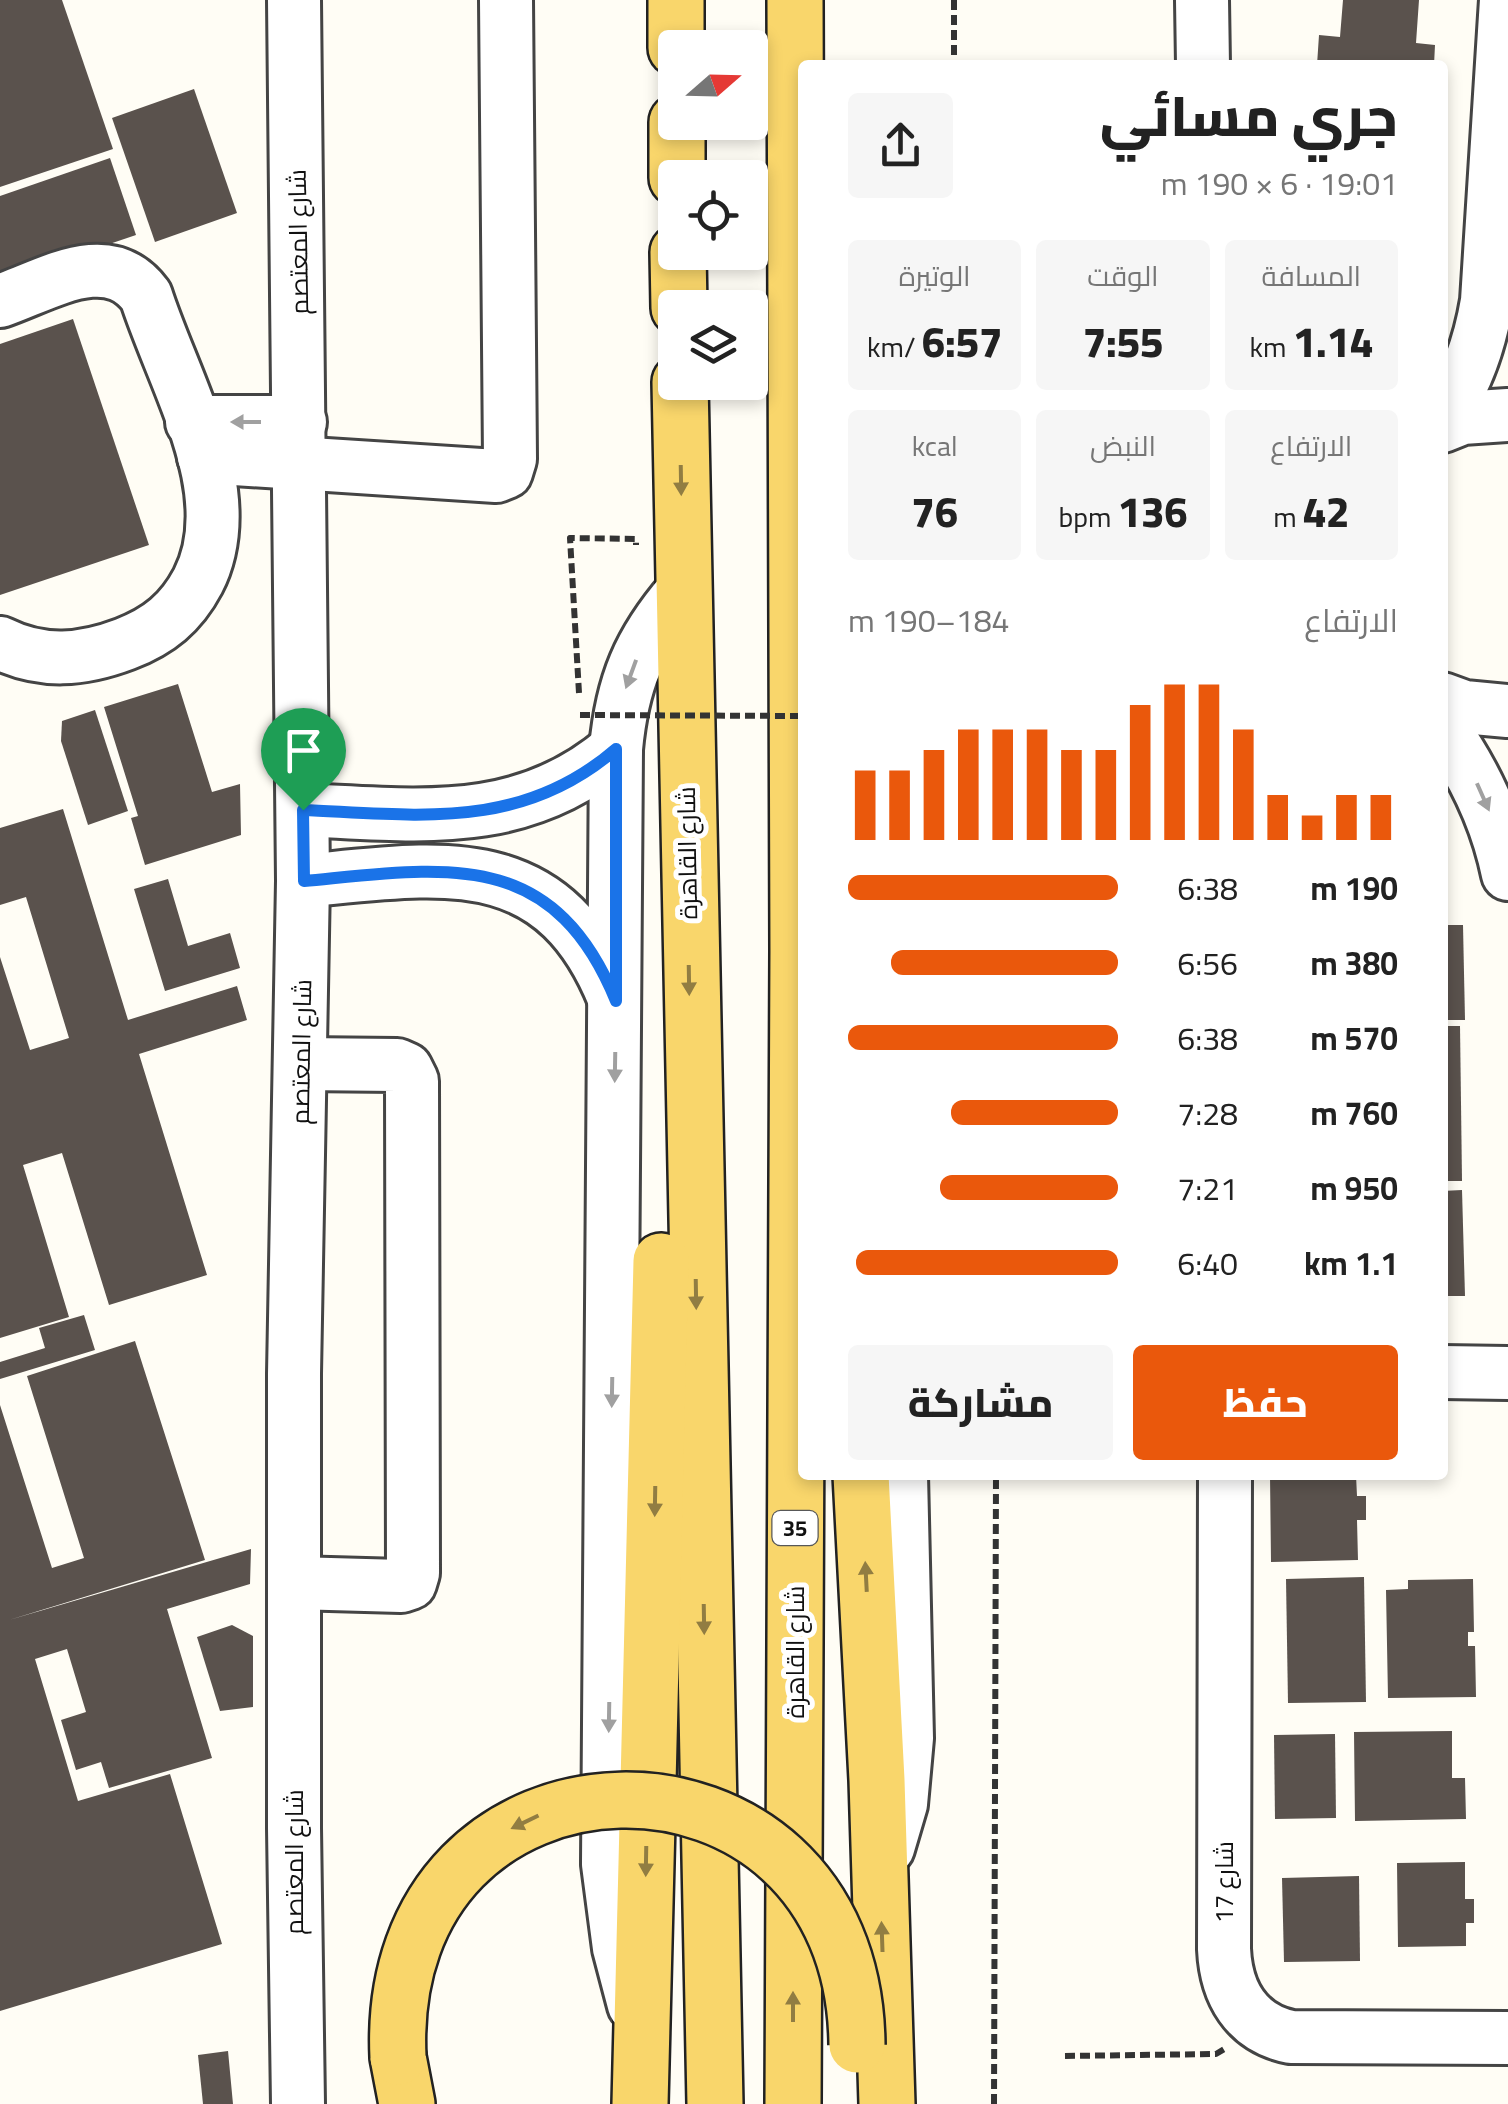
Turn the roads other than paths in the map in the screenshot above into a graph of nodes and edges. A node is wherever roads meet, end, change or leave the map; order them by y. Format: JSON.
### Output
{"nodes":[{"id":1,"x":294,"y":0,"type":"edge"},
{"id":2,"x":506,"y":0,"type":"edge"},
{"id":3,"x":676,"y":0,"type":"edge"},
{"id":4,"x":794,"y":0,"type":"edge"},
{"id":5,"x":1202,"y":0,"type":"edge"},
{"id":6,"x":1506,"y":0,"type":"edge"},
{"id":7,"x":676,"y":30,"type":"edge"},
{"id":8,"x":1204,"y":60,"type":"edge"},
{"id":9,"x":798,"y":118,"type":"edge"},
{"id":10,"x":1499,"y":286,"type":"edge"},
{"id":11,"x":0,"y":301,"type":"edge"},
{"id":12,"x":680,"y":400,"type":"edge"},
{"id":13,"x":1448,"y":409,"type":"edge"},
{"id":14,"x":1508,"y":414,"type":"edge"},
{"id":15,"x":1448,"y":424,"type":"edge"},
{"id":16,"x":198,"y":439,"type":"junction"},
{"id":17,"x":300,"y":444,"type":"junction"},
{"id":18,"x":682,"y":592,"type":"junction"},
{"id":19,"x":0,"y":643,"type":"edge"},
{"id":20,"x":1448,"y":701,"type":"edge"},
{"id":21,"x":1508,"y":711,"type":"edge"},
{"id":22,"x":598,"y":732,"type":"junction"},
{"id":23,"x":1448,"y":736,"type":"edge"},
{"id":24,"x":303,"y":810,"type":"junction"},
{"id":25,"x":1508,"y":874,"type":"edge"},
{"id":26,"x":304,"y":881,"type":"junction"},
{"id":27,"x":616,"y":1001,"type":"junction"},
{"id":28,"x":301,"y":1064,"type":"junction"},
{"id":29,"x":692,"y":1092,"type":"junction"},
{"id":30,"x":798,"y":1288,"type":"edge"},
{"id":31,"x":1448,"y":1372,"type":"edge"},
{"id":32,"x":1508,"y":1373,"type":"edge"},
{"id":33,"x":861,"y":1480,"type":"edge"},
{"id":34,"x":901,"y":1480,"type":"edge"},
{"id":35,"x":1225,"y":1480,"type":"edge"},
{"id":36,"x":294,"y":1583,"type":"junction"},
{"id":37,"x":880,"y":1868,"type":"junction"},
{"id":38,"x":641,"y":2030,"type":"junction"},
{"id":39,"x":1508,"y":2038,"type":"edge"},
{"id":40,"x":402,"y":2081,"type":"edge"},
{"id":41,"x":298,"y":2104,"type":"edge"},
{"id":42,"x":640,"y":2104,"type":"edge"},
{"id":43,"x":715,"y":2104,"type":"edge"},
{"id":44,"x":793,"y":2104,"type":"edge"},
{"id":45,"x":856,"y":2104,"type":"edge"},
{"id":46,"x":887,"y":2104,"type":"edge"}],
"edges":[{"from":1,"to":17,"type":"street","name":"شارع المعتصم"},
{"from":2,"to":17,"type":"street"},
{"from":3,"to":7,"type":"main road"},
{"from":4,"to":9,"type":"main road","name":"شارع القاهرة","number":"35"},
{"from":5,"to":8,"type":"street"},
{"from":6,"to":10,"type":"street"},
{"from":10,"to":13,"type":"street"},
{"from":11,"to":16,"type":"street"},
{"from":12,"to":18,"type":"main road","name":"شارع القاهرة","one_way":true},
{"from":14,"to":15,"type":"street"},
{"from":16,"to":17,"type":"street"},
{"from":16,"to":19,"type":"street"},
{"from":17,"to":24,"type":"street","name":"شارع المعتصم"},
{"from":18,"to":22,"type":"street","one_way":true},
{"from":18,"to":29,"type":"main road","name":"شارع القاهرة","one_way":true},
{"from":20,"to":21,"type":"street"},
{"from":22,"to":24,"type":"street"},
{"from":22,"to":27,"type":"street"},
{"from":23,"to":25,"type":"street","one_way":true},
{"from":24,"to":26,"type":"street","name":"شارع المعتصم"},
{"from":26,"to":27,"type":"street"},
{"from":26,"to":28,"type":"street","name":"شارع المعتصم"},
{"from":27,"to":38,"type":"street","one_way":true},
{"from":28,"to":36,"type":"street","name":"شارع المعتصم"},
{"from":28,"to":36,"type":"street"},
{"from":29,"to":38,"type":"main road","one_way":true},
{"from":29,"to":43,"type":"main road","name":"شارع القاهرة","one_way":true},
{"from":44,"to":30,"type":"main road","name":"شارع القاهرة","number":"35","one_way":true},
{"from":31,"to":32,"type":"street"},
{"from":37,"to":33,"type":"main road","one_way":true},
{"from":34,"to":37,"type":"street"},
{"from":35,"to":39,"type":"street","name":"شارع 17"},
{"from":36,"to":41,"type":"street","name":"شارع المعتصم"},
{"from":46,"to":37,"type":"main road","one_way":true},
{"from":38,"to":42,"type":"main road"},
{"from":45,"to":40,"type":"main road","one_way":true,"bridge":true}]}
